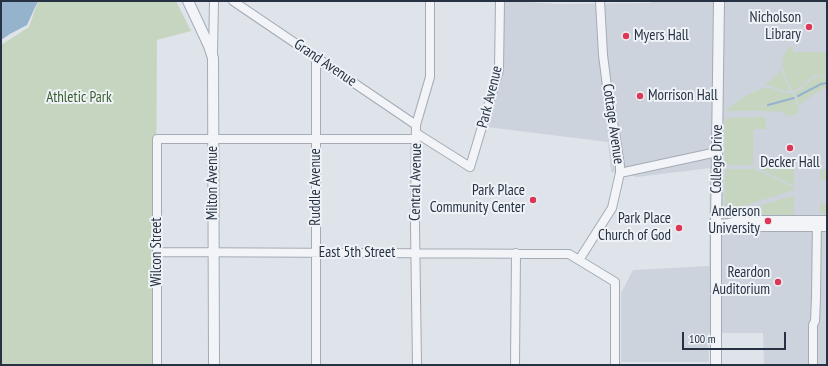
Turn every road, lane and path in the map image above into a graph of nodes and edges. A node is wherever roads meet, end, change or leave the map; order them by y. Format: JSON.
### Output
{"nodes":[{"id":1,"x":188,"y":1,"type":"edge"},
{"id":2,"x":214,"y":1,"type":"edge"},
{"id":3,"x":233,"y":1,"type":"edge"},
{"id":4,"x":430,"y":1,"type":"edge"},
{"id":5,"x":500,"y":1,"type":"edge"},
{"id":6,"x":600,"y":1,"type":"edge"},
{"id":7,"x":719,"y":1,"type":"edge"},
{"id":8,"x":316,"y":57,"type":"junction"},
{"id":9,"x":213,"y":58,"type":"junction"},
{"id":10,"x":416,"y":124,"type":"junction"},
{"id":11,"x":416,"y":136,"type":"junction"},
{"id":12,"x":213,"y":139,"type":"junction"},
{"id":13,"x":316,"y":139,"type":"junction"},
{"id":14,"x":717,"y":152,"type":"junction"},
{"id":15,"x":620,"y":173,"type":"junction"},
{"id":16,"x":827,"y":220,"type":"edge"},
{"id":17,"x":716,"y":224,"type":"junction"},
{"id":18,"x":817,"y":224,"type":"junction"},
{"id":19,"x":827,"y":227,"type":"edge"},
{"id":20,"x":157,"y":252,"type":"junction"},
{"id":21,"x":214,"y":252,"type":"junction"},
{"id":22,"x":316,"y":252,"type":"junction"},
{"id":23,"x":416,"y":253,"type":"junction"},
{"id":24,"x":516,"y":253,"type":"junction"},
{"id":25,"x":579,"y":260,"type":"junction"},
{"id":26,"x":157,"y":365,"type":"edge"},
{"id":27,"x":214,"y":365,"type":"edge"},
{"id":28,"x":316,"y":365,"type":"edge"},
{"id":29,"x":417,"y":365,"type":"edge"},
{"id":30,"x":515,"y":365,"type":"edge"},
{"id":31,"x":615,"y":365,"type":"edge"},
{"id":32,"x":716,"y":365,"type":"edge"},
{"id":33,"x":813,"y":365,"type":"edge"}],
"edges":[{"from":1,"to":9,"type":"street"},
{"from":2,"to":9,"type":"street","name":"Milton Avenue"},
{"from":3,"to":8,"type":"street","name":"Grand Avenue"},
{"from":4,"to":10,"type":"street","name":"Central Avenue"},
{"from":5,"to":11,"type":"street","name":"Park Avenue"},
{"from":6,"to":15,"type":"street","name":"Cottage Avenue"},
{"from":7,"to":14,"type":"street","name":"College Drive"},
{"from":8,"to":10,"type":"street","name":"Grand Avenue"},
{"from":8,"to":13,"type":"street","name":"Ruddle Avenue"},
{"from":9,"to":12,"type":"street","name":"Milton Avenue"},
{"from":10,"to":11,"type":"street","name":"Central Avenue"},
{"from":11,"to":13,"type":"street"},
{"from":11,"to":23,"type":"street","name":"Central Avenue"},
{"from":12,"to":13,"type":"street"},
{"from":12,"to":20,"type":"street","name":"Wilcon Street"},
{"from":12,"to":21,"type":"street","name":"Milton Avenue"},
{"from":13,"to":22,"type":"street","name":"Ruddle Avenue"},
{"from":14,"to":15,"type":"street"},
{"from":14,"to":17,"type":"street","name":"College Drive"},
{"from":15,"to":25,"type":"street","name":"Cottage Avenue"},
{"from":16,"to":18,"type":"street"},
{"from":17,"to":18,"type":"street"},
{"from":17,"to":32,"type":"street","name":"College Drive"},
{"from":18,"to":19,"type":"street"},
{"from":18,"to":33,"type":"street"},
{"from":20,"to":21,"type":"street","name":"East 5th Street"},
{"from":20,"to":26,"type":"street","name":"Wilcon Street"},
{"from":21,"to":22,"type":"street","name":"East 5th Street"},
{"from":21,"to":27,"type":"street","name":"Milton Avenue"},
{"from":22,"to":23,"type":"street","name":"East 5th Street"},
{"from":22,"to":28,"type":"street","name":"Ruddle Avenue"},
{"from":23,"to":24,"type":"street","name":"East 5th Street"},
{"from":23,"to":29,"type":"street","name":"Central Avenue"},
{"from":24,"to":25,"type":"street","name":"East 5th Street"},
{"from":24,"to":30,"type":"street"},
{"from":25,"to":31,"type":"street","name":"East 5th Street"}]}
